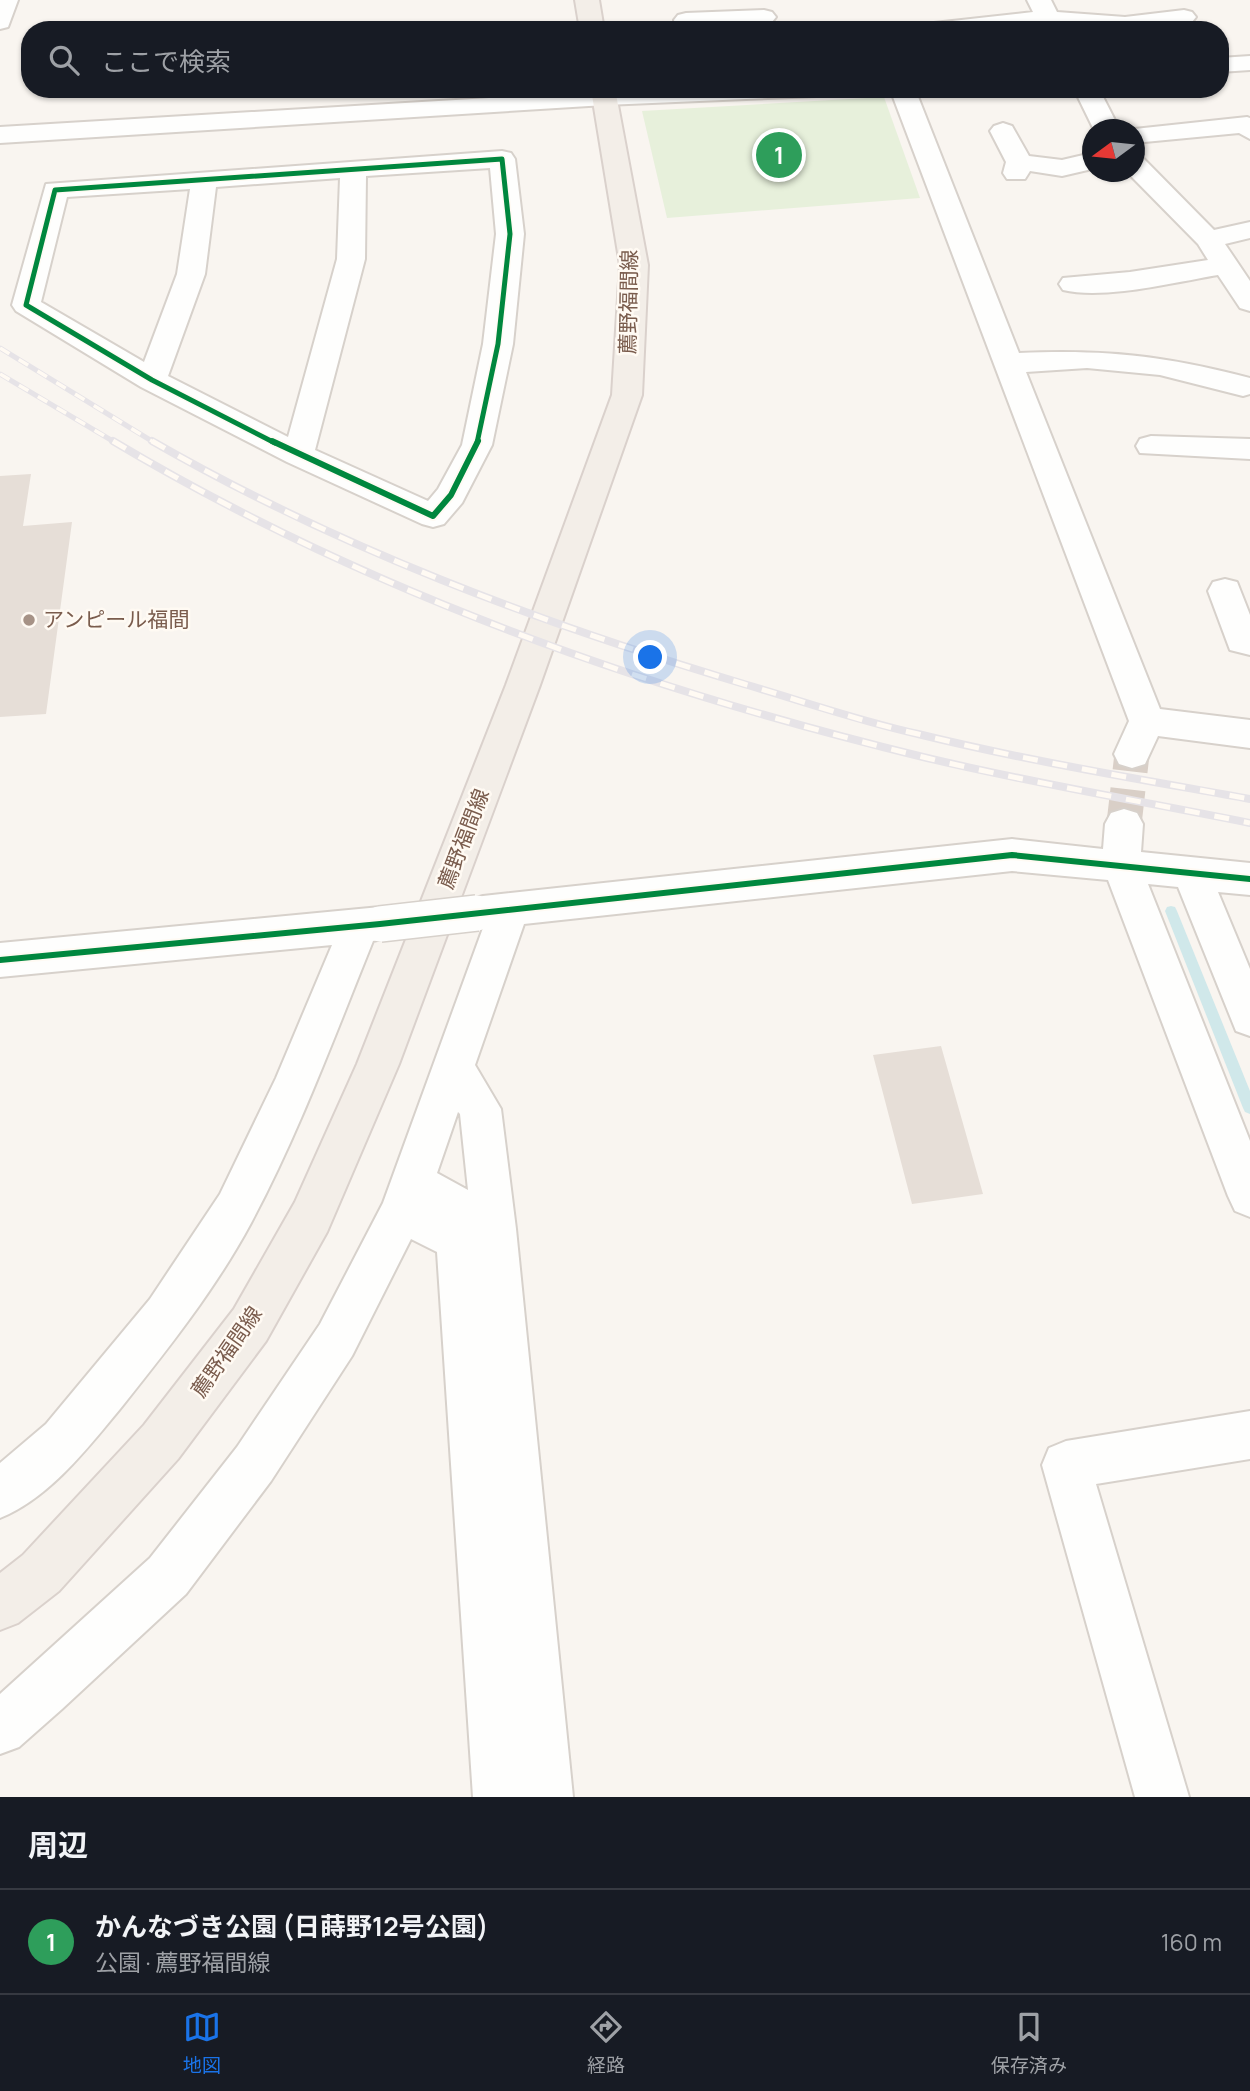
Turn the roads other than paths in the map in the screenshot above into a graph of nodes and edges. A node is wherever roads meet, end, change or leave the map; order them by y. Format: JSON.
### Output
{"nodes":[{"id":1,"x":6,"y":0,"type":"edge"},
{"id":2,"x":587,"y":0,"type":"edge"},
{"id":3,"x":1043,"y":9,"type":"edge"},
{"id":4,"x":765,"y":15,"type":"edge"},
{"id":5,"x":1184,"y":17,"type":"dead end"},
{"id":6,"x":590,"y":21,"type":"edge"},
{"id":7,"x":686,"y":21,"type":"edge"},
{"id":8,"x":995,"y":21,"type":"edge"},
{"id":9,"x":1109,"y":21,"type":"edge"},
{"id":10,"x":1150,"y":21,"type":"edge"},
{"id":11,"x":0,"y":22,"type":"edge"},
{"id":12,"x":1250,"y":63,"type":"edge"},
{"id":13,"x":1229,"y":64,"type":"edge"},
{"id":14,"x":557,"y":98,"type":"edge"},
{"id":15,"x":605,"y":98,"type":"edge"},
{"id":16,"x":905,"y":98,"type":"edge"},
{"id":17,"x":1091,"y":98,"type":"edge"},
{"id":18,"x":427,"y":109,"type":"junction"},
{"id":19,"x":1101,"y":119,"type":"edge"},
{"id":20,"x":1246,"y":123,"type":"edge"},
{"id":21,"x":1003,"y":131,"type":"dead end"},
{"id":22,"x":1145,"y":134,"type":"edge"},
{"id":23,"x":0,"y":135,"type":"edge"},
{"id":24,"x":159,"y":154,"type":"junction"},
{"id":25,"x":1082,"y":163,"type":"edge"},
{"id":26,"x":429,"y":165,"type":"junction"},
{"id":27,"x":353,"y":171,"type":"junction"},
{"id":28,"x":1145,"y":174,"type":"edge"},
{"id":29,"x":205,"y":181,"type":"junction"},
{"id":30,"x":1250,"y":230,"type":"edge"},
{"id":31,"x":1208,"y":239,"type":"junction"},
{"id":32,"x":1228,"y":265,"type":"junction"},
{"id":33,"x":1074,"y":285,"type":"dead end"},
{"id":34,"x":1250,"y":302,"type":"edge"},
{"id":35,"x":1008,"y":363,"type":"junction"},
{"id":36,"x":152,"y":380,"type":"junction"},
{"id":37,"x":1248,"y":388,"type":"edge"},
{"id":38,"x":1151,"y":446,"type":"dead end"},
{"id":39,"x":1250,"y":449,"type":"edge"},
{"id":40,"x":298,"y":455,"type":"junction"},
{"id":41,"x":1225,"y":591,"type":"dead end"},
{"id":42,"x":1250,"y":642,"type":"edge"},
{"id":43,"x":1147,"y":721,"type":"junction"},
{"id":44,"x":1250,"y":733,"type":"edge"},
{"id":45,"x":1132,"y":754,"type":"tunnel mouth"},
{"id":46,"x":1124,"y":824,"type":"tunnel mouth"},
{"id":47,"x":1121,"y":866,"type":"junction"},
{"id":48,"x":1191,"y":873,"type":"junction"},
{"id":49,"x":1250,"y":879,"type":"edge"},
{"id":50,"x":493,"y":911,"type":"junction"},
{"id":51,"x":370,"y":925,"type":"junction"},
{"id":52,"x":0,"y":960,"type":"edge"},
{"id":53,"x":1250,"y":1018,"type":"edge"},
{"id":54,"x":453,"y":1068,"type":"junction"},
{"id":55,"x":1250,"y":1196,"type":"edge"},
{"id":56,"x":407,"y":1197,"type":"junction"},
{"id":57,"x":494,"y":1229,"type":"junction"},
{"id":58,"x":1250,"y":1435,"type":"edge"},
{"id":59,"x":0,"y":1494,"type":"edge"},
{"id":60,"x":0,"y":1605,"type":"edge"},
{"id":61,"x":0,"y":1728,"type":"edge"},
{"id":62,"x":500,"y":1797,"type":"edge"},
{"id":63,"x":546,"y":1797,"type":"edge"},
{"id":64,"x":1162,"y":1797,"type":"edge"}],
"edges":[{"from":1,"to":11,"type":"street"},
{"from":2,"to":6,"type":"main road"},
{"from":3,"to":8,"type":"street"},
{"from":3,"to":9,"type":"street"},
{"from":4,"to":7,"type":"street"},
{"from":5,"to":10,"type":"street"},
{"from":12,"to":13,"type":"street"},
{"from":14,"to":18,"type":"street"},
{"from":15,"to":60,"type":"main road","name":"薦野福間線"},
{"from":16,"to":35,"type":"street"},
{"from":17,"to":19,"type":"street"},
{"from":18,"to":24,"type":"street"},
{"from":18,"to":26,"type":"street"},
{"from":20,"to":22,"type":"street"},
{"from":21,"to":25,"type":"street"},
{"from":23,"to":24,"type":"street"},
{"from":24,"to":29,"type":"street"},
{"from":24,"to":36,"type":"street"},
{"from":26,"to":27,"type":"street"},
{"from":26,"to":40,"type":"street"},
{"from":27,"to":29,"type":"street"},
{"from":27,"to":40,"type":"street"},
{"from":28,"to":31,"type":"street"},
{"from":29,"to":36,"type":"street"},
{"from":30,"to":31,"type":"street"},
{"from":31,"to":32,"type":"street"},
{"from":32,"to":33,"type":"street"},
{"from":32,"to":34,"type":"street"},
{"from":35,"to":37,"type":"street"},
{"from":35,"to":43,"type":"street"},
{"from":36,"to":40,"type":"street"},
{"from":38,"to":39,"type":"street"},
{"from":41,"to":42,"type":"street"},
{"from":43,"to":44,"type":"street"},
{"from":43,"to":45,"type":"street"},
{"from":46,"to":47,"type":"street"},
{"from":47,"to":48,"type":"street"},
{"from":47,"to":50,"type":"street"},
{"from":47,"to":55,"type":"street"},
{"from":48,"to":49,"type":"street"},
{"from":48,"to":53,"type":"street"},
{"from":50,"to":51,"type":"street","bridge":true},
{"from":50,"to":54,"type":"street"},
{"from":51,"to":52,"type":"street"},
{"from":51,"to":59,"type":"street"},
{"from":54,"to":56,"type":"street"},
{"from":54,"to":57,"type":"street"},
{"from":56,"to":57,"type":"street"},
{"from":56,"to":61,"type":"street"},
{"from":56,"to":62,"type":"street"},
{"from":57,"to":63,"type":"street"},
{"from":58,"to":64,"type":"street"}]}
